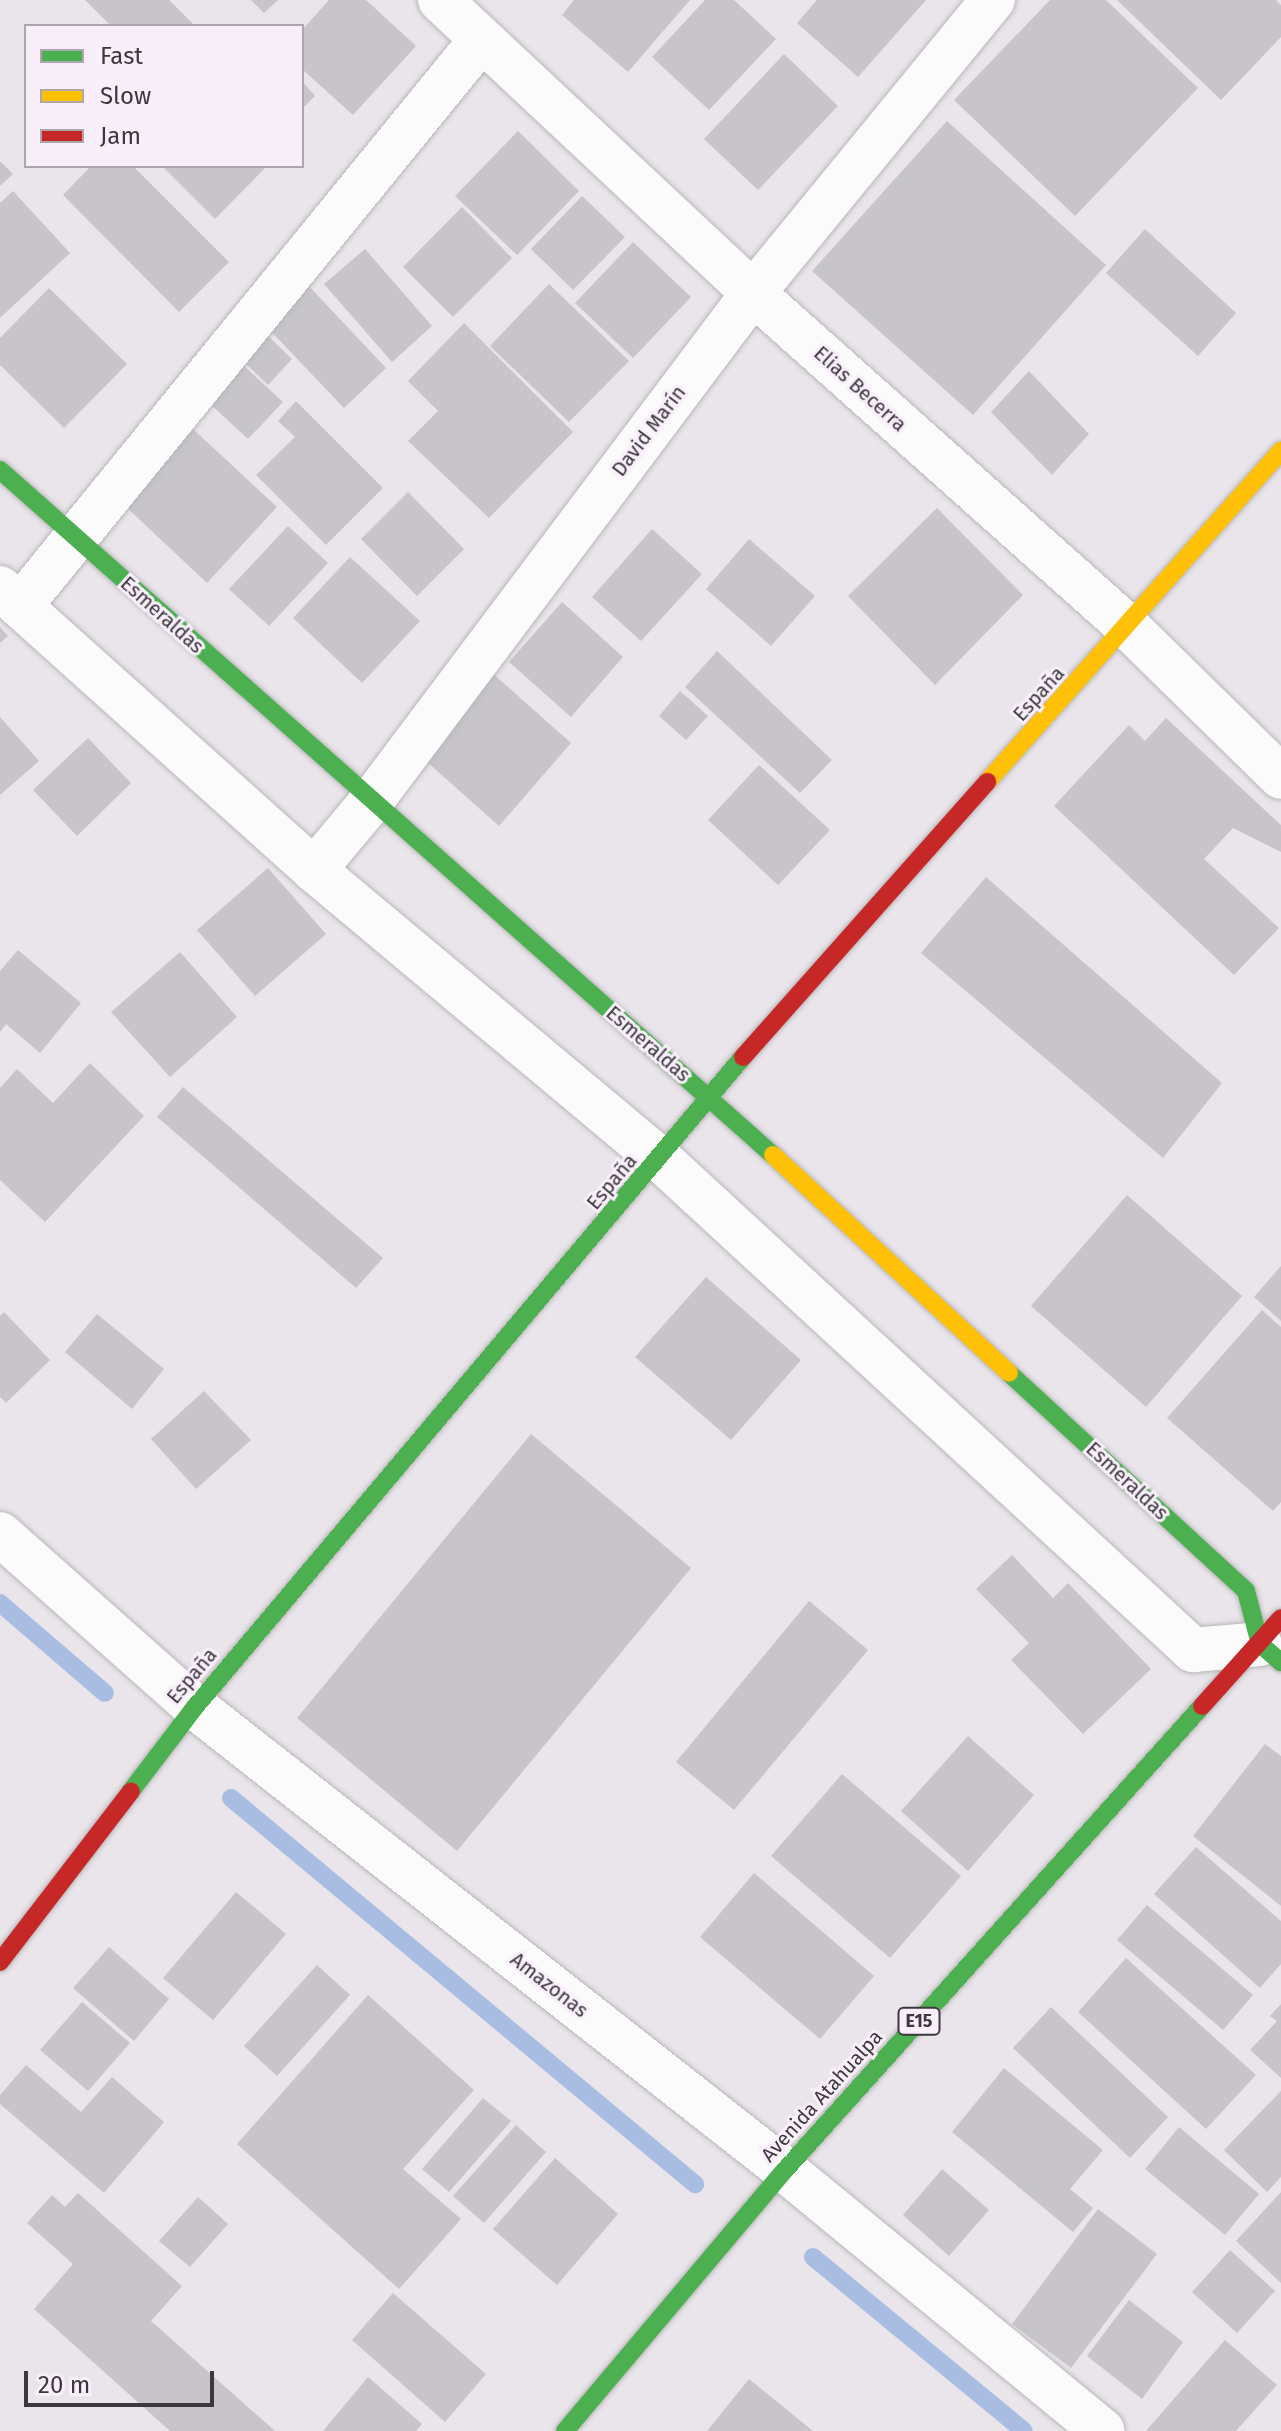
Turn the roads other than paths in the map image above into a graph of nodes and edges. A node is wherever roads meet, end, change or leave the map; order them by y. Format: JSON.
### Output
{"nodes":[{"id":1,"x":440,"y":0,"type":"edge"},
{"id":2,"x":983,"y":4,"type":"edge"},
{"id":3,"x":482,"y":39,"type":"junction"},
{"id":4,"x":753,"y":293,"type":"junction"},
{"id":5,"x":1281,"y":451,"type":"edge"},
{"id":6,"x":0,"y":470,"type":"edge"},
{"id":7,"x":73,"y":536,"type":"junction"},
{"id":8,"x":10,"y":597,"type":"edge"},
{"id":9,"x":1128,"y":627,"type":"junction"},
{"id":10,"x":1281,"y":777,"type":"edge"},
{"id":11,"x":370,"y":803,"type":"junction"},
{"id":12,"x":314,"y":870,"type":"junction"},
{"id":13,"x":708,"y":1096,"type":"junction"},
{"id":14,"x":660,"y":1159,"type":"junction"},
{"id":15,"x":0,"y":1534,"type":"edge"},
{"id":16,"x":1274,"y":1641,"type":"edge"},
{"id":17,"x":195,"y":1707,"type":"junction"},
{"id":18,"x":0,"y":1962,"type":"edge"},
{"id":19,"x":785,"y":2170,"type":"junction"},
{"id":20,"x":565,"y":2431,"type":"edge"},
{"id":21,"x":1103,"y":2431,"type":"edge"}],
"edges":[{"from":1,"to":3,"type":"street","name":"Elias Becerra"},
{"from":2,"to":4,"type":"street","name":"David Marín"},
{"from":3,"to":4,"type":"street","name":"Elias Becerra"},
{"from":3,"to":7,"type":"street"},
{"from":4,"to":9,"type":"street","name":"Elias Becerra"},
{"from":4,"to":11,"type":"street","name":"David Marín"},
{"from":5,"to":9,"type":"main road","name":"España"},
{"from":6,"to":7,"type":"main road","name":"Esmeraldas"},
{"from":7,"to":8,"type":"street"},
{"from":7,"to":11,"type":"main road","name":"Esmeraldas"},
{"from":8,"to":12,"type":"street"},
{"from":9,"to":10,"type":"street","name":"Elias Becerra"},
{"from":9,"to":13,"type":"main road","name":"España"},
{"from":11,"to":12,"type":"street","name":"David Marín"},
{"from":11,"to":13,"type":"main road","name":"Esmeraldas"},
{"from":12,"to":14,"type":"street"},
{"from":13,"to":14,"type":"main road","name":"España"},
{"from":13,"to":16,"type":"main road","name":"Esmeraldas"},
{"from":14,"to":16,"type":"street"},
{"from":14,"to":17,"type":"main road","name":"España"},
{"from":15,"to":17,"type":"street","name":"Amazonas"},
{"from":16,"to":19,"type":"main road","name":"Avenida Atahualpa","number":"E15"},
{"from":17,"to":18,"type":"main road","name":"España"},
{"from":17,"to":19,"type":"street","name":"Amazonas"},
{"from":19,"to":20,"type":"main road","name":"Avenida Atahualpa","number":"E15"},
{"from":19,"to":21,"type":"street","name":"Amazonas"}]}
